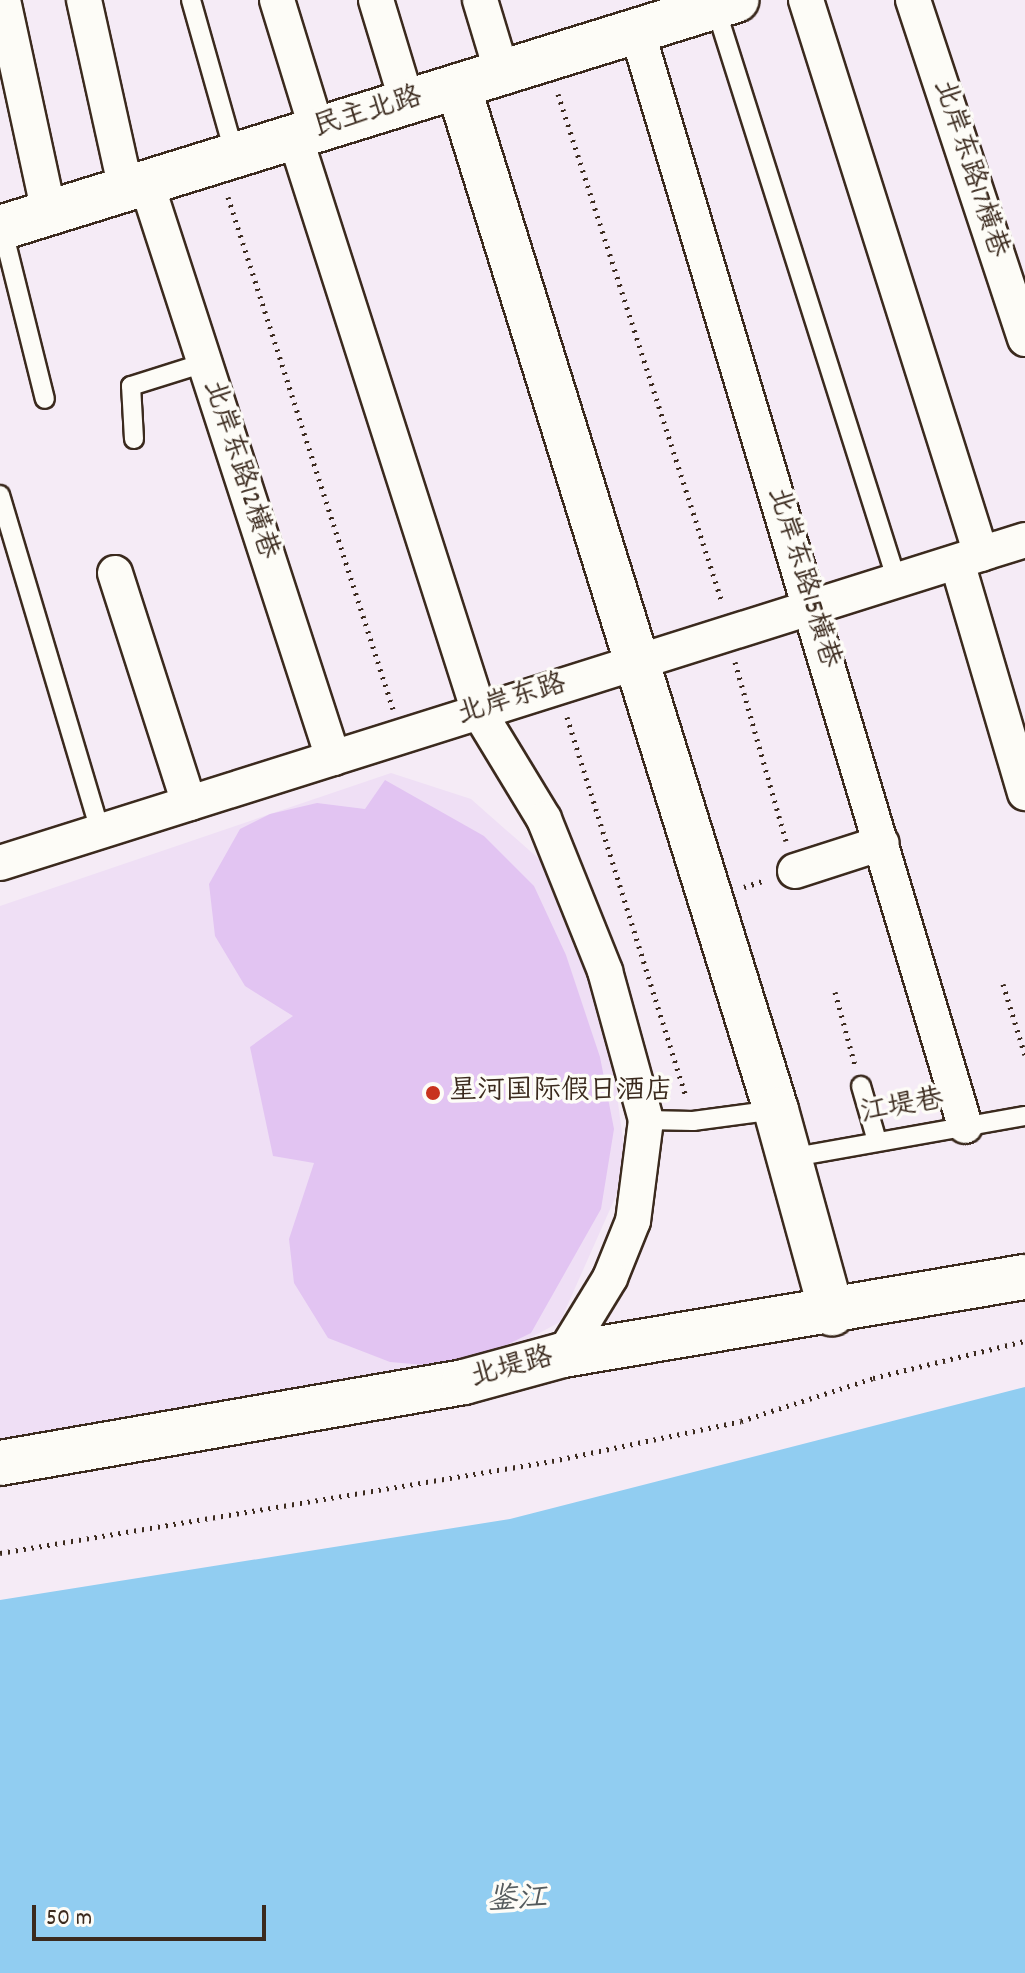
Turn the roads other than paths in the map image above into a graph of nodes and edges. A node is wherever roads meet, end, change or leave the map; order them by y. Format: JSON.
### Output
{"nodes":[{"id":1,"x":3,"y":0,"type":"edge"},
{"id":2,"x":84,"y":0,"type":"edge"},
{"id":3,"x":191,"y":0,"type":"edge"},
{"id":4,"x":277,"y":0,"type":"edge"},
{"id":5,"x":376,"y":0,"type":"edge"},
{"id":6,"x":480,"y":0,"type":"edge"},
{"id":7,"x":806,"y":0,"type":"edge"},
{"id":8,"x":913,"y":0,"type":"edge"},
{"id":9,"x":718,"y":5,"type":"edge"},
{"id":10,"x":637,"y":31,"type":"junction"},
{"id":11,"x":502,"y":73,"type":"junction"},
{"id":12,"x":458,"y":86,"type":"junction"},
{"id":13,"x":407,"y":102,"type":"junction"},
{"id":14,"x":306,"y":133,"type":"junction"},
{"id":15,"x":225,"y":158,"type":"junction"},
{"id":16,"x":136,"y":186,"type":"junction"},
{"id":17,"x":49,"y":212,"type":"junction"},
{"id":18,"x":1,"y":228,"type":"edge"},
{"id":19,"x":1025,"y":339,"type":"edge"},
{"id":20,"x":204,"y":363,"type":"junction"},
{"id":21,"x":45,"y":399,"type":"dead end"},
{"id":22,"x":134,"y":439,"type":"dead end"},
{"id":23,"x":0,"y":495,"type":"edge"},
{"id":24,"x":1025,"y":540,"type":"edge"},
{"id":25,"x":969,"y":558,"type":"junction"},
{"id":26,"x":115,"y":573,"type":"dead end"},
{"id":27,"x":897,"y":581,"type":"junction"},
{"id":28,"x":811,"y":608,"type":"junction"},
{"id":29,"x":636,"y":663,"type":"junction"},
{"id":30,"x":479,"y":712,"type":"junction"},
{"id":31,"x":333,"y":758,"type":"junction"},
{"id":32,"x":1025,"y":793,"type":"edge"},
{"id":33,"x":189,"y":803,"type":"junction"},
{"id":34,"x":100,"y":831,"type":"junction"},
{"id":35,"x":882,"y":843,"type":"junction"},
{"id":36,"x":0,"y":863,"type":"edge"},
{"id":37,"x":795,"y":871,"type":"road end"},
{"id":38,"x":861,"y":1086,"type":"road end"},
{"id":39,"x":776,"y":1110,"type":"junction"},
{"id":40,"x":1025,"y":1116,"type":"edge"},
{"id":41,"x":646,"y":1120,"type":"junction"},
{"id":42,"x":965,"y":1126,"type":"junction"},
{"id":43,"x":877,"y":1141,"type":"junction"},
{"id":44,"x":789,"y":1158,"type":"junction"},
{"id":45,"x":1025,"y":1277,"type":"edge"},
{"id":46,"x":832,"y":1313,"type":"junction"},
{"id":47,"x":563,"y":1355,"type":"junction"},
{"id":48,"x":0,"y":1463,"type":"edge"}],
"edges":[{"from":1,"to":17,"type":"street"},
{"from":2,"to":16,"type":"street","name":"北岸东路12横巷"},
{"from":3,"to":15,"type":"lane"},
{"from":4,"to":14,"type":"street"},
{"from":5,"to":13,"type":"street"},
{"from":6,"to":11,"type":"street"},
{"from":7,"to":25,"type":"street"},
{"from":8,"to":19,"type":"street","name":"北岸东路17横巷"},
{"from":9,"to":10,"type":"street","name":"民主北路"},
{"from":9,"to":27,"type":"lane"},
{"from":10,"to":11,"type":"street","name":"民主北路"},
{"from":10,"to":28,"type":"street","name":"北岸东路15横巷"},
{"from":11,"to":12,"type":"street","name":"民主北路"},
{"from":12,"to":13,"type":"street","name":"民主北路"},
{"from":12,"to":29,"type":"street"},
{"from":13,"to":14,"type":"street","name":"民主北路"},
{"from":14,"to":15,"type":"street","name":"民主北路"},
{"from":14,"to":30,"type":"street"},
{"from":15,"to":16,"type":"street","name":"民主北路"},
{"from":16,"to":17,"type":"street","name":"民主北路"},
{"from":16,"to":20,"type":"street","name":"北岸东路12横巷"},
{"from":17,"to":18,"type":"street","name":"民主北路"},
{"from":18,"to":21,"type":"lane"},
{"from":20,"to":22,"type":"lane"},
{"from":20,"to":31,"type":"street","name":"北岸东路12横巷"},
{"from":23,"to":34,"type":"lane"},
{"from":24,"to":25,"type":"street","name":"北岸东路"},
{"from":25,"to":27,"type":"street","name":"北岸东路"},
{"from":25,"to":32,"type":"street"},
{"from":26,"to":33,"type":"street"},
{"from":27,"to":28,"type":"street","name":"北岸东路"},
{"from":28,"to":29,"type":"street","name":"北岸东路"},
{"from":28,"to":35,"type":"street","name":"北岸东路15横巷"},
{"from":29,"to":30,"type":"street","name":"北岸东路"},
{"from":29,"to":39,"type":"street"},
{"from":30,"to":31,"type":"street","name":"北岸东路"},
{"from":30,"to":41,"type":"street"},
{"from":31,"to":33,"type":"street","name":"北岸东路"},
{"from":33,"to":34,"type":"street","name":"北岸东路"},
{"from":34,"to":36,"type":"street","name":"北岸东路"},
{"from":35,"to":37,"type":"street"},
{"from":35,"to":42,"type":"street","name":"北岸东路15横巷"},
{"from":38,"to":43,"type":"lane"},
{"from":39,"to":41,"type":"lane"},
{"from":39,"to":44,"type":"street"},
{"from":40,"to":42,"type":"lane","name":"江堤巷"},
{"from":41,"to":47,"type":"street"},
{"from":42,"to":43,"type":"lane","name":"江堤巷"},
{"from":43,"to":44,"type":"lane","name":"江堤巷"},
{"from":44,"to":46,"type":"street"},
{"from":45,"to":46,"type":"street","name":"北堤路"},
{"from":46,"to":47,"type":"street","name":"北堤路"},
{"from":47,"to":48,"type":"street","name":"北堤路"}]}
